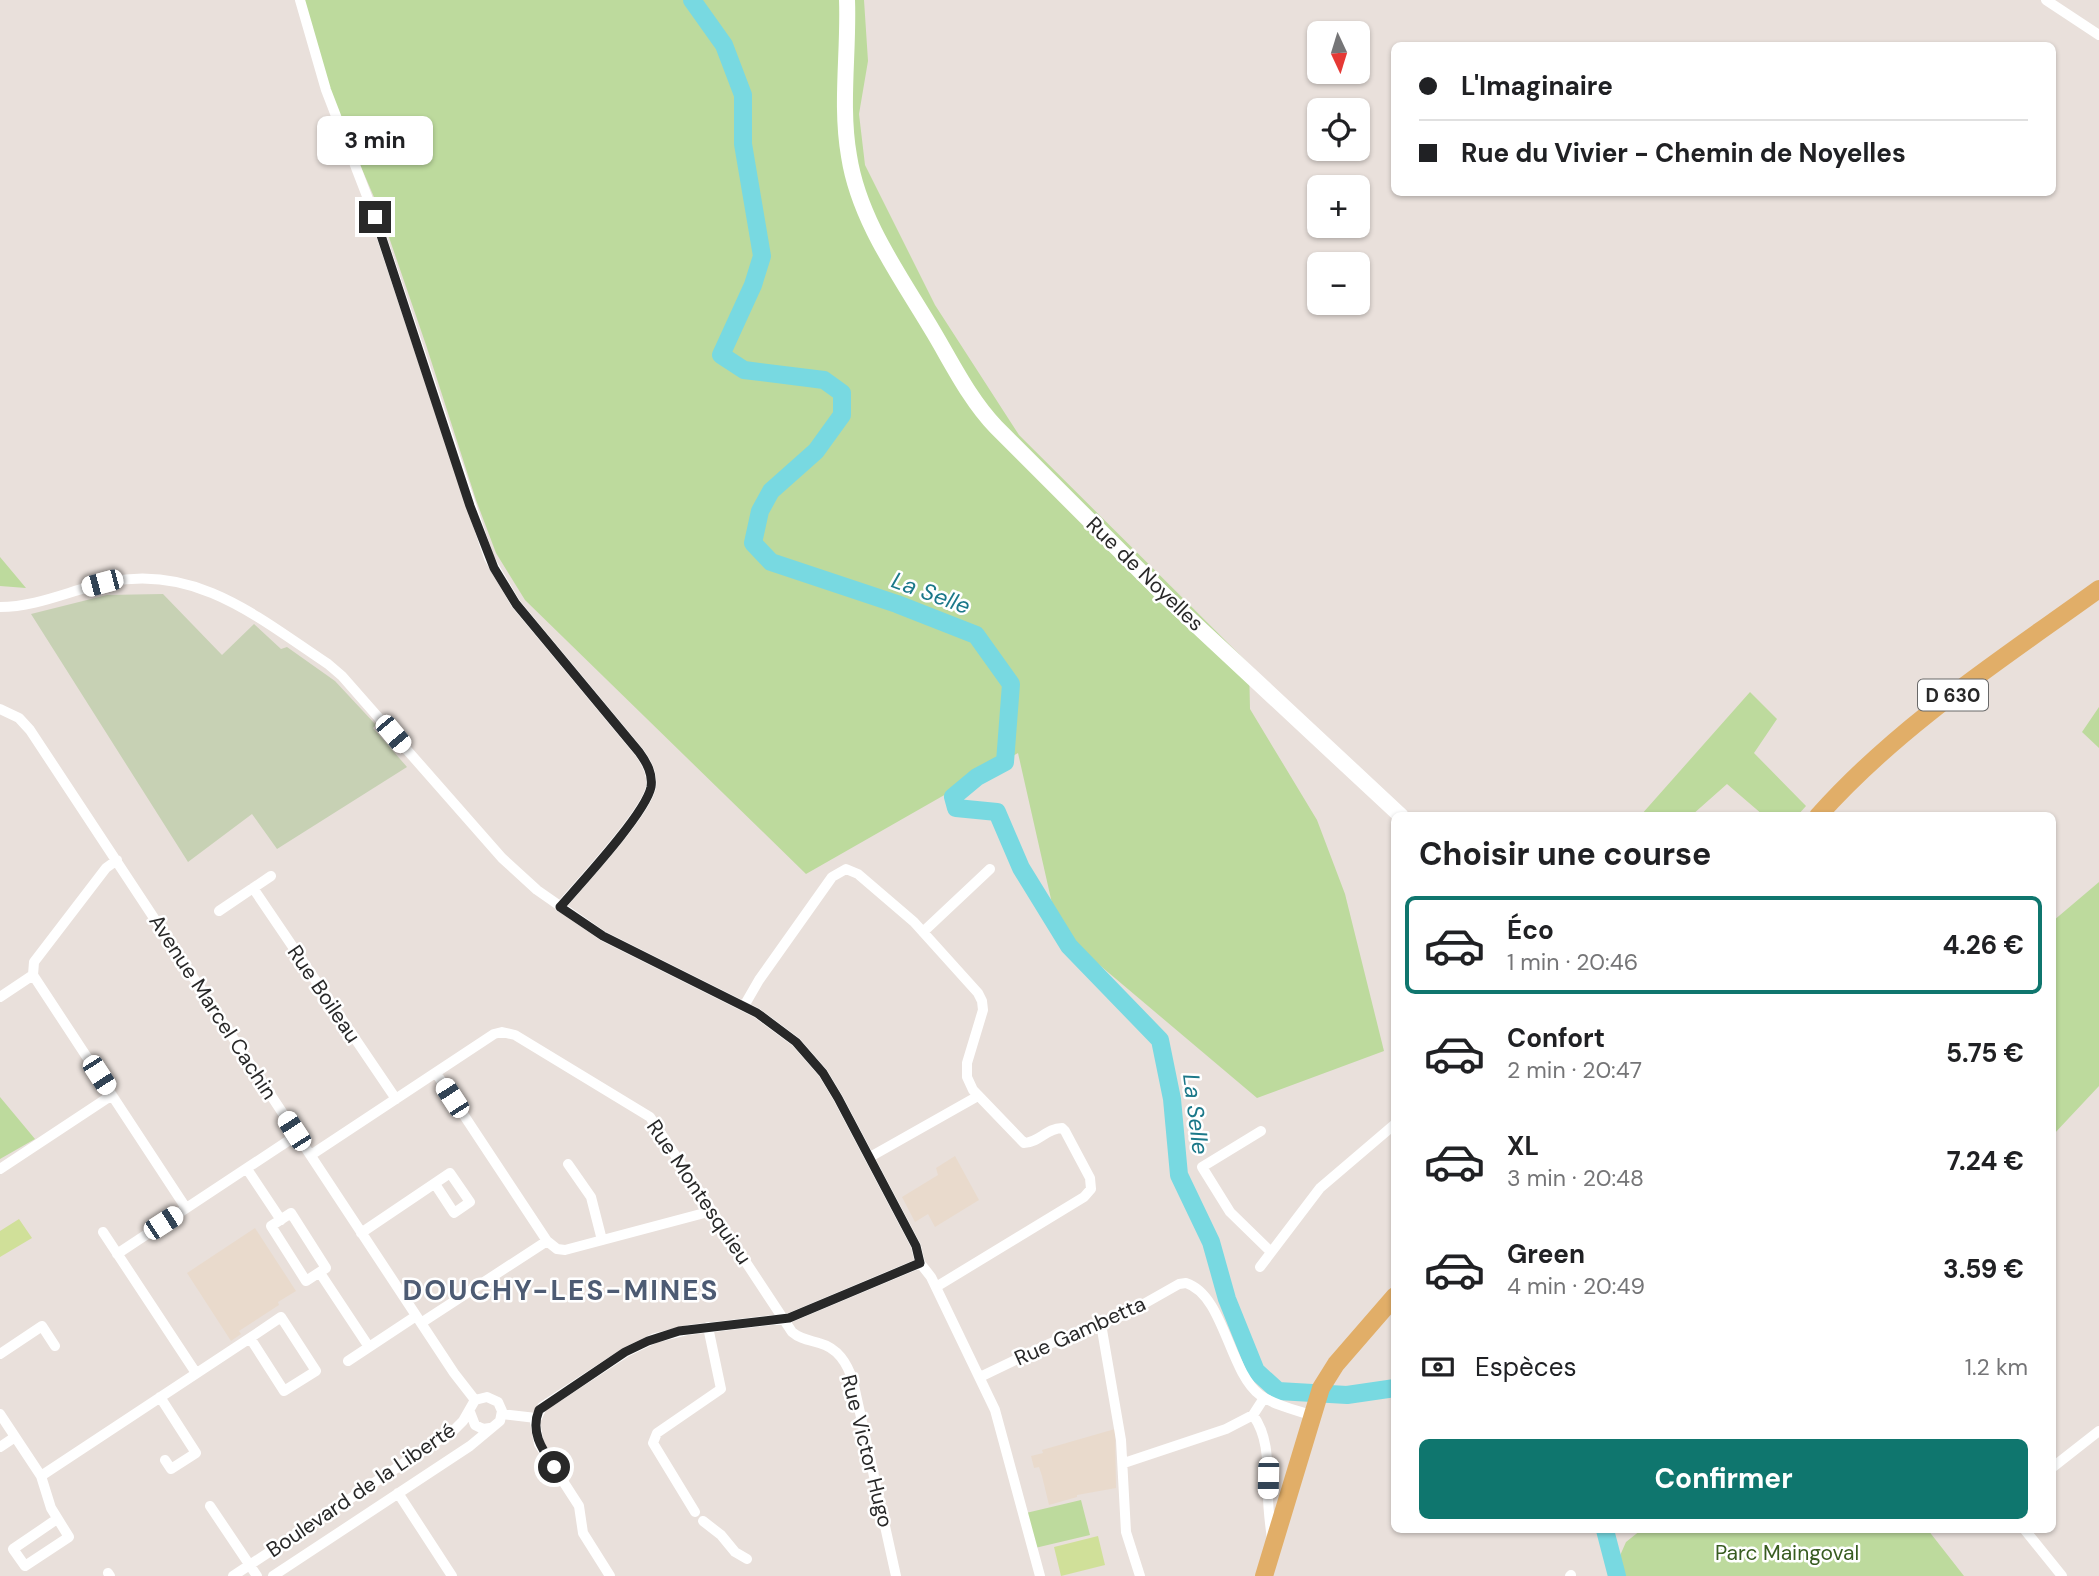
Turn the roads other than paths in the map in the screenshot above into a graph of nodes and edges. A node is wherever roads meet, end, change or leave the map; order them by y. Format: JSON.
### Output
{"nodes":[{"id":1,"x":300,"y":0,"type":"edge"},
{"id":2,"x":847,"y":0,"type":"edge"},
{"id":3,"x":2046,"y":0,"type":"edge"},
{"id":4,"x":2099,"y":35,"type":"edge"},
{"id":5,"x":2099,"y":589,"type":"edge"},
{"id":6,"x":0,"y":607,"type":"edge"},
{"id":7,"x":0,"y":709,"type":"edge"},
{"id":8,"x":1397,"y":812,"type":"edge"},
{"id":9,"x":1822,"y":812,"type":"edge"},
{"id":10,"x":117,"y":860,"type":"junction"},
{"id":11,"x":990,"y":869,"type":"dead end"},
{"id":12,"x":271,"y":876,"type":"dead end"},
{"id":13,"x":253,"y":888,"type":"junction"},
{"id":14,"x":560,"y":907,"type":"junction"},
{"id":15,"x":219,"y":911,"type":"dead end"},
{"id":16,"x":923,"y":932,"type":"junction"},
{"id":17,"x":33,"y":975,"type":"junction"},
{"id":18,"x":0,"y":997,"type":"edge"},
{"id":19,"x":744,"y":1006,"type":"junction"},
{"id":20,"x":436,"y":1073,"type":"junction"},
{"id":21,"x":112,"y":1095,"type":"junction"},
{"id":22,"x":978,"y":1096,"type":"junction"},
{"id":23,"x":396,"y":1099,"type":"junction"},
{"id":24,"x":1391,"y":1127,"type":"edge"},
{"id":25,"x":1261,"y":1130,"type":"dead end"},
{"id":26,"x":297,"y":1135,"type":"junction"},
{"id":27,"x":310,"y":1156,"type":"junction"},
{"id":28,"x":870,"y":1157,"type":"junction"},
{"id":29,"x":568,"y":1164,"type":"dead end"},
{"id":30,"x":0,"y":1168,"type":"edge"},
{"id":31,"x":247,"y":1168,"type":"junction"},
{"id":32,"x":435,"y":1184,"type":"dead end"},
{"id":33,"x":186,"y":1208,"type":"junction"},
{"id":34,"x":712,"y":1211,"type":"junction"},
{"id":35,"x":281,"y":1220,"type":"junction"},
{"id":36,"x":103,"y":1232,"type":"dead end"},
{"id":37,"x":361,"y":1233,"type":"junction"},
{"id":38,"x":603,"y":1240,"type":"junction"},
{"id":39,"x":547,"y":1241,"type":"junction"},
{"id":40,"x":1271,"y":1252,"type":"junction"},
{"id":41,"x":117,"y":1254,"type":"junction"},
{"id":42,"x":920,"y":1263,"type":"junction"},
{"id":43,"x":1260,"y":1267,"type":"dead end"},
{"id":44,"x":320,"y":1273,"type":"junction"},
{"id":45,"x":936,"y":1287,"type":"junction"},
{"id":46,"x":1391,"y":1301,"type":"edge"},
{"id":47,"x":784,"y":1319,"type":"junction"},
{"id":48,"x":419,"y":1320,"type":"junction"},
{"id":49,"x":1101,"y":1324,"type":"junction"},
{"id":50,"x":708,"y":1327,"type":"junction"},
{"id":51,"x":250,"y":1338,"type":"junction"},
{"id":52,"x":55,"y":1346,"type":"dead end"},
{"id":53,"x":369,"y":1347,"type":"junction"},
{"id":54,"x":0,"y":1354,"type":"edge"},
{"id":55,"x":348,"y":1361,"type":"dead end"},
{"id":56,"x":196,"y":1373,"type":"junction"},
{"id":57,"x":980,"y":1377,"type":"junction"},
{"id":58,"x":160,"y":1397,"type":"junction"},
{"id":59,"x":1264,"y":1398,"type":"junction"},
{"id":60,"x":475,"y":1400,"type":"junction"},
{"id":61,"x":1312,"y":1410,"type":"junction"},
{"id":62,"x":470,"y":1412,"type":"junction"},
{"id":63,"x":0,"y":1413,"type":"edge"},
{"id":64,"x":502,"y":1414,"type":"junction"},
{"id":65,"x":1253,"y":1415,"type":"junction"},
{"id":66,"x":536,"y":1418,"type":"junction"},
{"id":67,"x":491,"y":1429,"type":"junction"},
{"id":68,"x":2099,"y":1431,"type":"edge"},
{"id":69,"x":15,"y":1437,"type":"junction"},
{"id":70,"x":0,"y":1447,"type":"edge"},
{"id":71,"x":166,"y":1460,"type":"dead end"},
{"id":72,"x":1124,"y":1463,"type":"junction"},
{"id":73,"x":2056,"y":1465,"type":"edge"},
{"id":74,"x":41,"y":1476,"type":"junction"},
{"id":75,"x":398,"y":1493,"type":"junction"},
{"id":76,"x":210,"y":1506,"type":"dead end"},
{"id":77,"x":695,"y":1512,"type":"dead end"},
{"id":78,"x":57,"y":1519,"type":"junction"},
{"id":79,"x":703,"y":1521,"type":"dead end"},
{"id":80,"x":2027,"y":1533,"type":"edge"},
{"id":81,"x":1273,"y":1543,"type":"junction"},
{"id":82,"x":747,"y":1559,"type":"dead end"},
{"id":83,"x":250,"y":1565,"type":"junction"},
{"id":84,"x":233,"y":1576,"type":"edge"},
{"id":85,"x":257,"y":1576,"type":"edge"},
{"id":86,"x":273,"y":1576,"type":"edge"},
{"id":87,"x":452,"y":1576,"type":"edge"},
{"id":88,"x":610,"y":1576,"type":"edge"},
{"id":89,"x":896,"y":1576,"type":"edge"},
{"id":90,"x":1040,"y":1576,"type":"edge"},
{"id":91,"x":1140,"y":1576,"type":"edge"},
{"id":92,"x":1264,"y":1576,"type":"edge"},
{"id":93,"x":2063,"y":1576,"type":"edge"}],
"edges":[{"from":1,"to":14,"type":"street"},
{"from":2,"to":8,"type":"street","name":"Rue de Noyelles"},
{"from":3,"to":4,"type":"street"},
{"from":5,"to":9,"type":"main road","number":"D 630"},
{"from":6,"to":14,"type":"street"},
{"from":7,"to":10,"type":"street","name":"Avenue Marcel Cachin"},
{"from":10,"to":17,"type":"street"},
{"from":10,"to":26,"type":"street","name":"Avenue Marcel Cachin"},
{"from":11,"to":16,"type":"street"},
{"from":12,"to":13,"type":"street"},
{"from":13,"to":15,"type":"street"},
{"from":13,"to":23,"type":"street","name":"Rue Boileau"},
{"from":14,"to":19,"type":"street"},
{"from":16,"to":19,"type":"street"},
{"from":16,"to":22,"type":"street"},
{"from":17,"to":18,"type":"street"},
{"from":17,"to":21,"type":"street"},
{"from":19,"to":28,"type":"street"},
{"from":20,"to":23,"type":"street","name":"Rue Montesquieu"},
{"from":20,"to":34,"type":"street","name":"Rue Montesquieu"},
{"from":20,"to":39,"type":"street"},
{"from":21,"to":30,"type":"street"},
{"from":21,"to":33,"type":"street"},
{"from":22,"to":28,"type":"street"},
{"from":22,"to":45,"type":"street"},
{"from":23,"to":27,"type":"street","name":"Rue Montesquieu"},
{"from":24,"to":40,"type":"street"},
{"from":25,"to":40,"type":"street"},
{"from":26,"to":27,"type":"street","name":"Avenue Marcel Cachin"},
{"from":26,"to":31,"type":"street"},
{"from":27,"to":37,"type":"street","name":"Avenue Marcel Cachin"},
{"from":28,"to":42,"type":"street"},
{"from":29,"to":38,"type":"street"},
{"from":31,"to":33,"type":"street"},
{"from":31,"to":35,"type":"street"},
{"from":32,"to":37,"type":"street"},
{"from":33,"to":41,"type":"street"},
{"from":34,"to":38,"type":"street"},
{"from":34,"to":47,"type":"street","name":"Rue Montesquieu"},
{"from":35,"to":44,"type":"street"},
{"from":35,"to":44,"type":"street"},
{"from":36,"to":41,"type":"street"},
{"from":37,"to":48,"type":"street","name":"Avenue Marcel Cachin"},
{"from":38,"to":39,"type":"street"},
{"from":39,"to":48,"type":"street"},
{"from":40,"to":43,"type":"street"},
{"from":41,"to":56,"type":"street"},
{"from":42,"to":45,"type":"street"},
{"from":42,"to":47,"type":"street"},
{"from":44,"to":53,"type":"street"},
{"from":45,"to":57,"type":"street"},
{"from":46,"to":61,"type":"main road"},
{"from":47,"to":50,"type":"street"},
{"from":47,"to":89,"type":"street","name":"Rue Victor Hugo"},
{"from":48,"to":53,"type":"street"},
{"from":48,"to":60,"type":"street","name":"Avenue Marcel Cachin"},
{"from":49,"to":57,"type":"street","name":"Rue Gambetta"},
{"from":49,"to":59,"type":"street","name":"Rue Gambetta"},
{"from":49,"to":72,"type":"street"},
{"from":50,"to":66,"type":"street"},
{"from":50,"to":77,"type":"street"},
{"from":51,"to":51,"type":"street"},
{"from":51,"to":56,"type":"street"},
{"from":52,"to":54,"type":"street"},
{"from":53,"to":55,"type":"street"},
{"from":56,"to":58,"type":"street"},
{"from":57,"to":90,"type":"street"},
{"from":58,"to":71,"type":"street"},
{"from":58,"to":74,"type":"street"},
{"from":59,"to":61,"type":"street"},
{"from":59,"to":65,"type":"street"},
{"from":60,"to":62,"type":"street"},
{"from":60,"to":64,"type":"street"},
{"from":61,"to":81,"type":"main road"},
{"from":62,"to":67,"type":"street"},
{"from":62,"to":83,"type":"street","name":"Boulevard de la Liberté"},
{"from":63,"to":69,"type":"street"},
{"from":64,"to":66,"type":"street"},
{"from":64,"to":67,"type":"street"},
{"from":65,"to":72,"type":"street"},
{"from":65,"to":81,"type":"street"},
{"from":66,"to":88,"type":"street"},
{"from":67,"to":75,"type":"street","name":"Boulevard de la Liberté"},
{"from":68,"to":73,"type":"street"},
{"from":69,"to":70,"type":"street"},
{"from":69,"to":74,"type":"street"},
{"from":72,"to":91,"type":"street"},
{"from":74,"to":78,"type":"street"},
{"from":75,"to":86,"type":"street","name":"Boulevard de la Liberté"},
{"from":75,"to":87,"type":"street"},
{"from":76,"to":83,"type":"street","name":"Boulevard de la Liberté"},
{"from":78,"to":78,"type":"street"},
{"from":79,"to":82,"type":"street"},
{"from":80,"to":93,"type":"street"},
{"from":81,"to":92,"type":"main road"},
{"from":83,"to":84,"type":"street","name":"Boulevard de la Liberté"},
{"from":83,"to":85,"type":"street","name":"Boulevard de la Liberté"}]}
